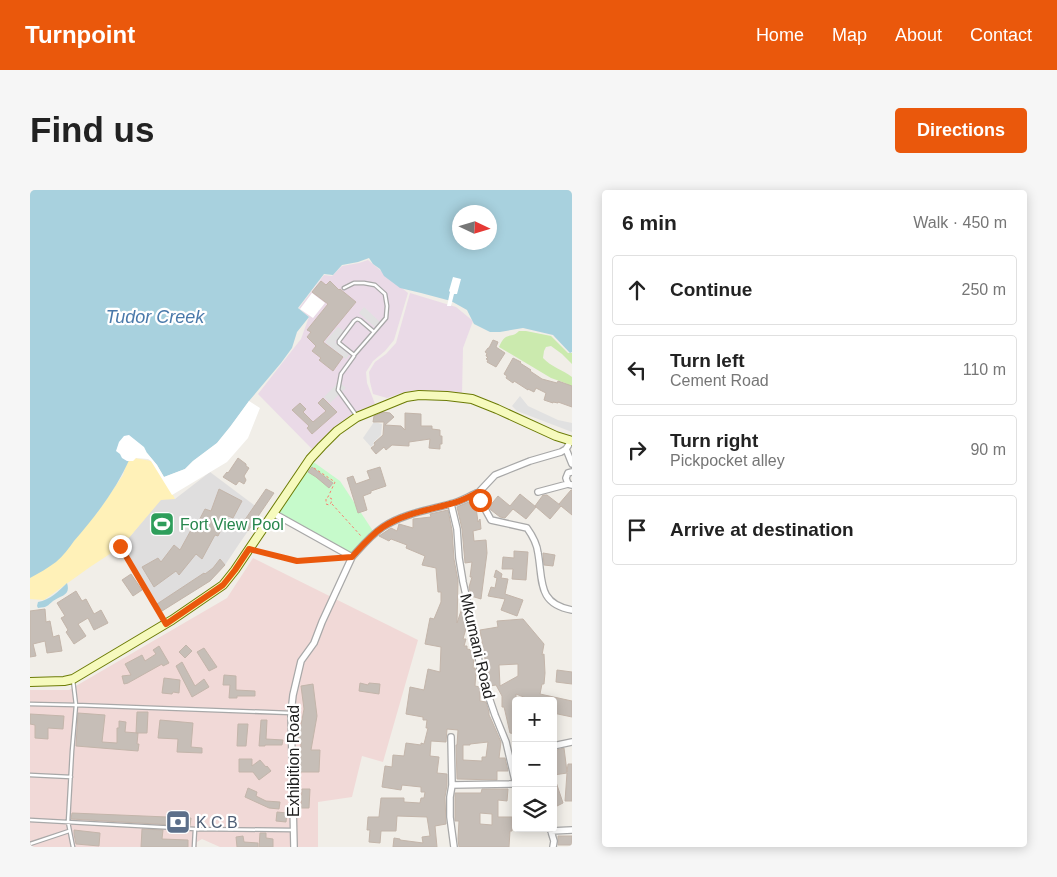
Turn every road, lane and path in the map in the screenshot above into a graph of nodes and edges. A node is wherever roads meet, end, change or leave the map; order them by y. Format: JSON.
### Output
{"nodes":[{"id":1,"x":344,"y":288,"type":"dead end"},
{"id":2,"x":374,"y":332,"type":"junction"},
{"id":3,"x":354,"y":355,"type":"junction"},
{"id":4,"x":357,"y":417,"type":"junction"},
{"id":5,"x":572,"y":441,"type":"edge"},
{"id":6,"x":566,"y":449,"type":"junction"},
{"id":7,"x":307,"y":463,"type":"junction"},
{"id":8,"x":572,"y":464,"type":"edge"},
{"id":9,"x":572,"y":472,"type":"edge"},
{"id":10,"x":570,"y":485,"type":"edge"},
{"id":11,"x":479,"y":492,"type":"junction"},
{"id":12,"x":538,"y":492,"type":"dead end"},
{"id":13,"x":328,"y":497,"type":"junction"},
{"id":14,"x":331,"y":503,"type":"junction"},
{"id":15,"x":451,"y":504,"type":"junction"},
{"id":16,"x":273,"y":513,"type":"junction"},
{"id":17,"x":361,"y":537,"type":"dead end"},
{"id":18,"x":120,"y":546,"type":"dead end"},
{"id":19,"x":249,"y":549,"type":"junction"},
{"id":20,"x":352,"y":557,"type":"junction"},
{"id":21,"x":572,"y":610,"type":"edge"},
{"id":22,"x":166,"y":624,"type":"junction"},
{"id":23,"x":73,"y":679,"type":"junction"},
{"id":24,"x":30,"y":682,"type":"edge"},
{"id":25,"x":30,"y":704,"type":"edge"},
{"id":26,"x":76,"y":704,"type":"junction"},
{"id":27,"x":291,"y":713,"type":"junction"},
{"id":28,"x":451,"y":737,"type":"dead end"},
{"id":29,"x":572,"y":742,"type":"edge"},
{"id":30,"x":557,"y":745,"type":"edge"},
{"id":31,"x":512,"y":760,"type":"edge"},
{"id":32,"x":30,"y":775,"type":"edge"},
{"id":33,"x":71,"y":777,"type":"junction"},
{"id":34,"x":452,"y":785,"type":"junction"},
{"id":35,"x":512,"y":785,"type":"edge"},
{"id":36,"x":30,"y":820,"type":"edge"},
{"id":37,"x":68,"y":822,"type":"junction"},
{"id":38,"x":195,"y":828,"type":"junction"},
{"id":39,"x":294,"y":830,"type":"junction"},
{"id":40,"x":557,"y":830,"type":"edge"},
{"id":41,"x":572,"y":830,"type":"edge"},
{"id":42,"x":69,"y":831,"type":"junction"},
{"id":43,"x":551,"y":832,"type":"edge"},
{"id":44,"x":30,"y":844,"type":"edge"},
{"id":45,"x":73,"y":847,"type":"edge"},
{"id":46,"x":194,"y":847,"type":"edge"},
{"id":47,"x":294,"y":847,"type":"edge"},
{"id":48,"x":454,"y":847,"type":"edge"},
{"id":49,"x":553,"y":847,"type":"edge"}],
"edges":[{"from":1,"to":2,"type":"lane"},
{"from":2,"to":3,"type":"lane"},
{"from":2,"to":3,"type":"lane"},
{"from":3,"to":4,"type":"lane"},
{"from":4,"to":5,"type":"main road"},
{"from":4,"to":7,"type":"main road"},
{"from":5,"to":6,"type":"street"},
{"from":6,"to":8,"type":"street"},
{"from":6,"to":11,"type":"street"},
{"from":7,"to":13,"type":"path"},
{"from":7,"to":16,"type":"main road"},
{"from":9,"to":10,"type":"street"},
{"from":10,"to":12,"type":"street"},
{"from":11,"to":15,"type":"street","name":"Exhibition Road"},
{"from":11,"to":21,"type":"street"},
{"from":13,"to":14,"type":"path"},
{"from":13,"to":14,"type":"path"},
{"from":14,"to":17,"type":"path"},
{"from":15,"to":20,"type":"street","name":"Exhibition Road"},
{"from":15,"to":31,"type":"street","name":"Mkumani Road"},
{"from":16,"to":19,"type":"main road"},
{"from":16,"to":20,"type":"street"},
{"from":18,"to":22,"type":"path"},
{"from":19,"to":20,"type":"path"},
{"from":19,"to":22,"type":"main road"},
{"from":20,"to":27,"type":"street","name":"Exhibition Road"},
{"from":22,"to":23,"type":"main road"},
{"from":23,"to":24,"type":"main road"},
{"from":23,"to":26,"type":"lane"},
{"from":25,"to":26,"type":"lane"},
{"from":26,"to":27,"type":"lane"},
{"from":26,"to":33,"type":"lane"},
{"from":27,"to":39,"type":"street","name":"Exhibition Road"},
{"from":28,"to":34,"type":"street"},
{"from":29,"to":30,"type":"street"},
{"from":32,"to":33,"type":"lane"},
{"from":33,"to":37,"type":"lane"},
{"from":34,"to":35,"type":"street"},
{"from":34,"to":48,"type":"street"},
{"from":36,"to":37,"type":"lane"},
{"from":37,"to":38,"type":"lane"},
{"from":37,"to":42,"type":"lane"},
{"from":38,"to":39,"type":"lane"},
{"from":38,"to":46,"type":"lane"},
{"from":39,"to":47,"type":"street","name":"Exhibition Road"},
{"from":40,"to":41,"type":"street"},
{"from":42,"to":44,"type":"lane"},
{"from":42,"to":45,"type":"lane"},
{"from":43,"to":49,"type":"street"}]}
